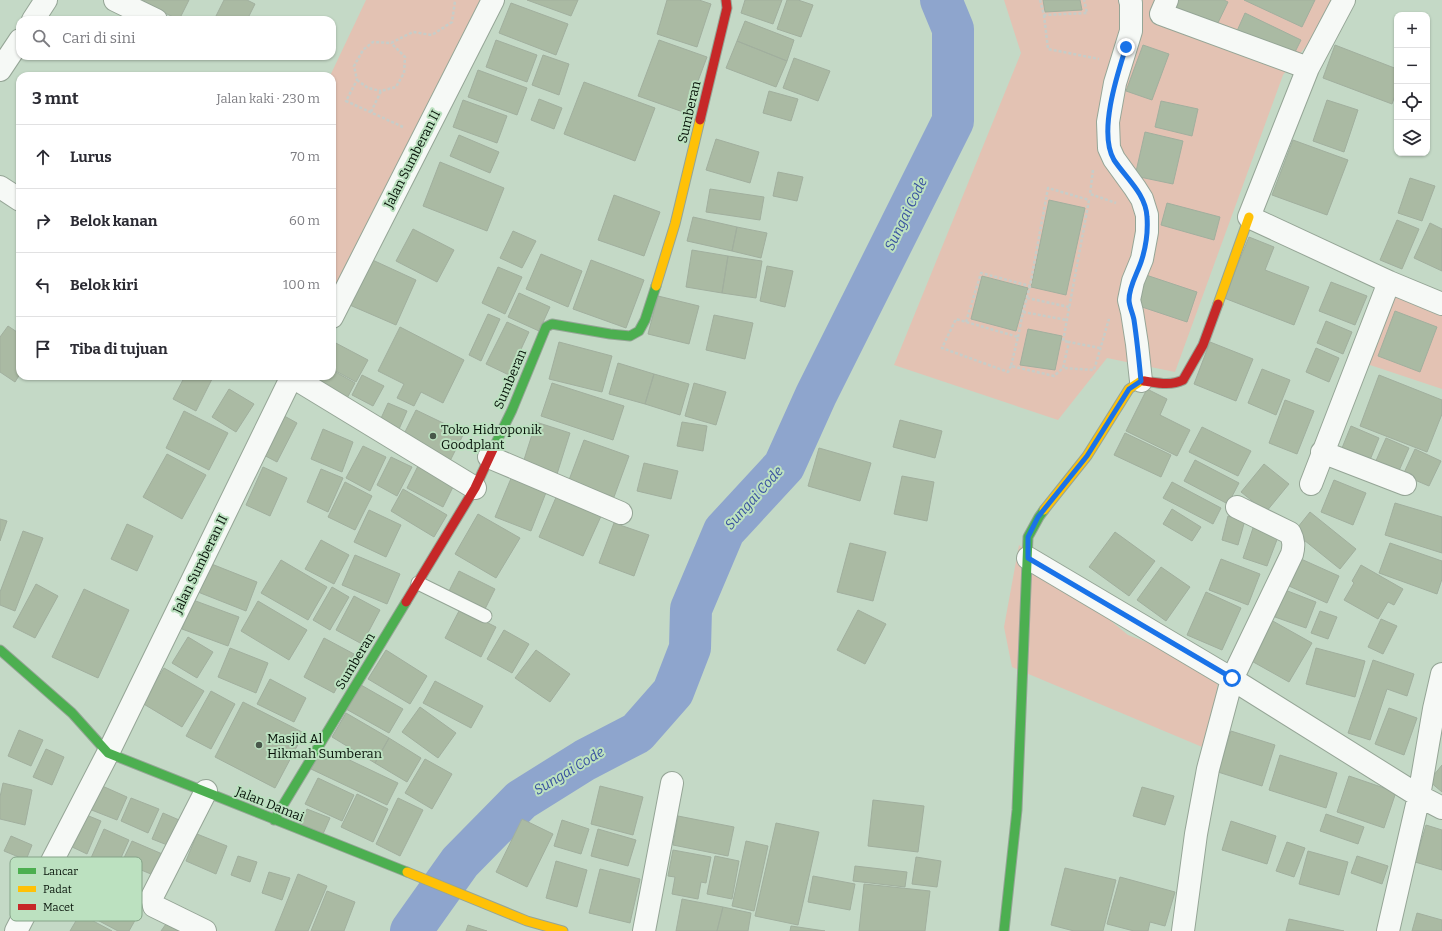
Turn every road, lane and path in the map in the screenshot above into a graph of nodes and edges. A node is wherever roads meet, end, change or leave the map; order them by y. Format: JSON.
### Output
{"nodes":[{"id":1,"x":46,"y":0,"type":"edge"},
{"id":2,"x":115,"y":0,"type":"edge"},
{"id":3,"x":454,"y":0,"type":"edge"},
{"id":4,"x":493,"y":0,"type":"edge"},
{"id":5,"x":726,"y":0,"type":"edge"},
{"id":6,"x":1040,"y":0,"type":"edge"},
{"id":7,"x":1084,"y":0,"type":"edge"},
{"id":8,"x":1130,"y":0,"type":"edge"},
{"id":9,"x":1167,"y":0,"type":"edge"},
{"id":10,"x":1344,"y":0,"type":"edge"},
{"id":11,"x":1044,"y":15,"type":"junction"},
{"id":12,"x":36,"y":16,"type":"edge"},
{"id":13,"x":148,"y":16,"type":"edge"},
{"id":14,"x":391,"y":43,"type":"junction"},
{"id":15,"x":16,"y":46,"type":"edge"},
{"id":16,"x":1100,"y":59,"type":"dead end"},
{"id":17,"x":1308,"y":68,"type":"junction"},
{"id":18,"x":0,"y":70,"type":"edge"},
{"id":19,"x":357,"y":80,"type":"junction"},
{"id":20,"x":381,"y":91,"type":"junction"},
{"id":21,"x":372,"y":112,"type":"junction"},
{"id":22,"x":423,"y":137,"type":"junction"},
{"id":23,"x":1094,"y":170,"type":"dead end"},
{"id":24,"x":0,"y":187,"type":"edge"},
{"id":25,"x":1090,"y":194,"type":"junction"},
{"id":26,"x":16,"y":197,"type":"edge"},
{"id":27,"x":1088,"y":200,"type":"junction"},
{"id":28,"x":1118,"y":204,"type":"dead end"},
{"id":29,"x":1249,"y":217,"type":"junction"},
{"id":30,"x":1389,"y":282,"type":"junction"},
{"id":31,"x":1030,"y":286,"type":"junction"},
{"id":32,"x":1027,"y":298,"type":"junction"},
{"id":33,"x":1442,"y":304,"type":"edge"},
{"id":34,"x":1069,"y":307,"type":"junction"},
{"id":35,"x":336,"y":309,"type":"edge"},
{"id":36,"x":1023,"y":312,"type":"junction"},
{"id":37,"x":1109,"y":317,"type":"dead end"},
{"id":38,"x":1067,"y":320,"type":"junction"},
{"id":39,"x":966,"y":322,"type":"junction"},
{"id":40,"x":1018,"y":338,"type":"junction"},
{"id":41,"x":1069,"y":342,"type":"junction"},
{"id":42,"x":1100,"y":348,"type":"junction"},
{"id":43,"x":1011,"y":366,"type":"junction"},
{"id":44,"x":1063,"y":368,"type":"junction"},
{"id":45,"x":290,"y":380,"type":"edge"},
{"id":46,"x":299,"y":380,"type":"edge"},
{"id":47,"x":1141,"y":381,"type":"junction"},
{"id":48,"x":1322,"y":452,"type":"junction"},
{"id":49,"x":489,"y":457,"type":"junction"},
{"id":50,"x":1311,"y":484,"type":"dead end"},
{"id":51,"x":1405,"y":484,"type":"dead end"},
{"id":52,"x":475,"y":488,"type":"junction"},
{"id":53,"x":1236,"y":507,"type":"dead end"},
{"id":54,"x":621,"y":512,"type":"dead end"},
{"id":55,"x":1028,"y":558,"type":"junction"},
{"id":56,"x":418,"y":583,"type":"junction"},
{"id":57,"x":485,"y":616,"type":"dead end"},
{"id":58,"x":0,"y":650,"type":"edge"},
{"id":59,"x":1442,"y":674,"type":"edge"},
{"id":60,"x":1232,"y":678,"type":"junction"},
{"id":61,"x":108,"y":753,"type":"junction"},
{"id":62,"x":672,"y":784,"type":"dead end"},
{"id":63,"x":206,"y":791,"type":"junction"},
{"id":64,"x":1418,"y":796,"type":"junction"},
{"id":65,"x":1442,"y":808,"type":"edge"},
{"id":66,"x":274,"y":820,"type":"junction"},
{"id":67,"x":54,"y":857,"type":"edge"},
{"id":68,"x":21,"y":921,"type":"edge"},
{"id":69,"x":525,"y":926,"type":"edge"},
{"id":70,"x":16,"y":931,"type":"edge"},
{"id":71,"x":206,"y":931,"type":"edge"},
{"id":72,"x":563,"y":931,"type":"edge"},
{"id":73,"x":644,"y":931,"type":"edge"},
{"id":74,"x":1004,"y":931,"type":"edge"},
{"id":75,"x":1183,"y":931,"type":"edge"},
{"id":76,"x":1388,"y":931,"type":"edge"}],
"edges":[{"from":1,"to":12,"type":"street"},
{"from":2,"to":13,"type":"street"},
{"from":3,"to":14,"type":"path"},
{"from":4,"to":22,"type":"street","name":"Jalan Sumberan II"},
{"from":5,"to":49,"type":"street","name":"Sumberan"},
{"from":6,"to":11,"type":"path"},
{"from":7,"to":11,"type":"path"},
{"from":8,"to":47,"type":"street"},
{"from":9,"to":17,"type":"street"},
{"from":10,"to":17,"type":"street"},
{"from":11,"to":16,"type":"path"},
{"from":14,"to":19,"type":"path"},
{"from":14,"to":20,"type":"path"},
{"from":15,"to":18,"type":"street"},
{"from":17,"to":29,"type":"street"},
{"from":19,"to":20,"type":"path"},
{"from":19,"to":21,"type":"path"},
{"from":20,"to":21,"type":"path"},
{"from":21,"to":22,"type":"path"},
{"from":22,"to":35,"type":"street","name":"Jalan Sumberan II"},
{"from":23,"to":25,"type":"path"},
{"from":24,"to":26,"type":"street"},
{"from":25,"to":27,"type":"path"},
{"from":25,"to":28,"type":"path"},
{"from":27,"to":31,"type":"path"},
{"from":27,"to":34,"type":"path"},
{"from":29,"to":30,"type":"street"},
{"from":29,"to":47,"type":"street"},
{"from":30,"to":33,"type":"street"},
{"from":30,"to":48,"type":"street"},
{"from":31,"to":32,"type":"path"},
{"from":31,"to":39,"type":"path"},
{"from":32,"to":34,"type":"path"},
{"from":32,"to":36,"type":"path"},
{"from":34,"to":38,"type":"path"},
{"from":36,"to":38,"type":"path"},
{"from":36,"to":40,"type":"path"},
{"from":37,"to":42,"type":"path"},
{"from":38,"to":41,"type":"path"},
{"from":39,"to":40,"type":"path"},
{"from":39,"to":43,"type":"path"},
{"from":40,"to":43,"type":"path"},
{"from":41,"to":42,"type":"path"},
{"from":41,"to":44,"type":"path"},
{"from":42,"to":44,"type":"path"},
{"from":43,"to":44,"type":"path"},
{"from":45,"to":61,"type":"street","name":"Jalan Sumberan II"},
{"from":46,"to":52,"type":"street"},
{"from":47,"to":55,"type":"street"},
{"from":48,"to":50,"type":"street"},
{"from":48,"to":51,"type":"street"},
{"from":49,"to":52,"type":"street","name":"Sumberan"},
{"from":49,"to":54,"type":"street"},
{"from":52,"to":56,"type":"street","name":"Sumberan"},
{"from":53,"to":60,"type":"street"},
{"from":55,"to":60,"type":"street"},
{"from":55,"to":74,"type":"street"},
{"from":56,"to":57,"type":"lane"},
{"from":56,"to":66,"type":"street","name":"Sumberan"},
{"from":58,"to":61,"type":"street","name":"Jalan Damai"},
{"from":59,"to":64,"type":"street"},
{"from":60,"to":64,"type":"street"},
{"from":60,"to":75,"type":"street"},
{"from":61,"to":63,"type":"street","name":"Jalan Damai"},
{"from":61,"to":67,"type":"street","name":"Jalan Sumberan II"},
{"from":62,"to":73,"type":"street"},
{"from":63,"to":66,"type":"street","name":"Jalan Damai"},
{"from":63,"to":71,"type":"street"},
{"from":64,"to":65,"type":"street"},
{"from":64,"to":76,"type":"street"},
{"from":66,"to":69,"type":"street","name":"Jalan Damai"},
{"from":68,"to":70,"type":"street","name":"Jalan Sumberan II"},
{"from":69,"to":72,"type":"street","name":"Jalan Damai"}]}
